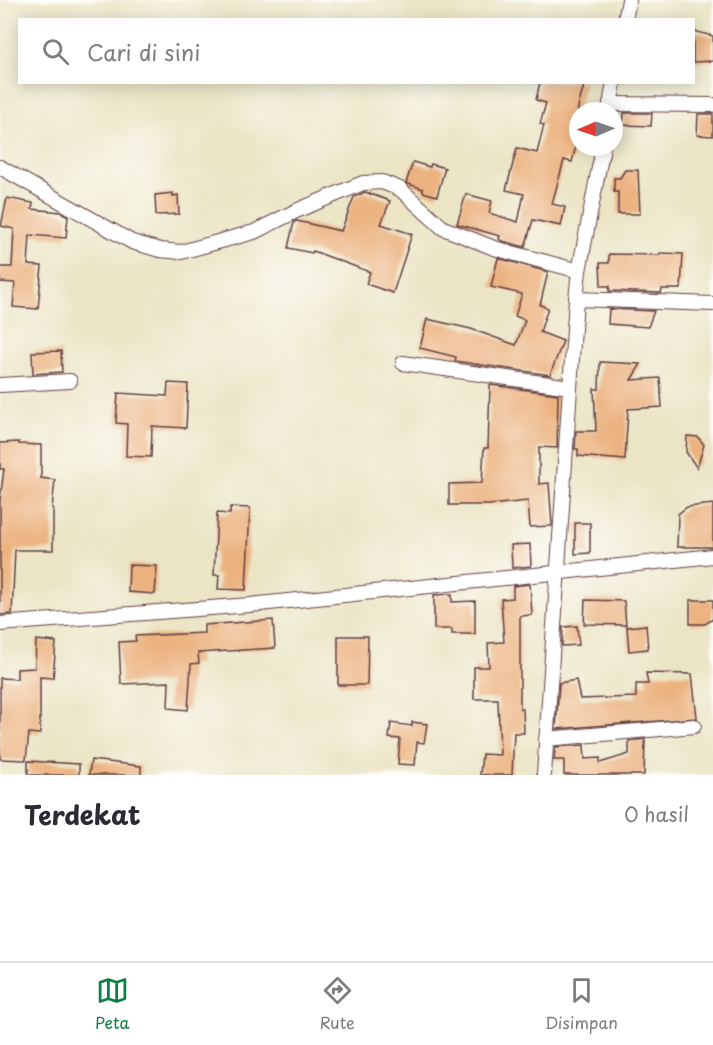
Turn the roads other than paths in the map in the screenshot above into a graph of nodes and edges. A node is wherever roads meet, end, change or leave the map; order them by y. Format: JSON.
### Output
{"nodes":[{"id":1,"x":629,"y":0,"type":"edge"},
{"id":2,"x":625,"y":18,"type":"edge"},
{"id":3,"x":614,"y":84,"type":"edge"},
{"id":4,"x":611,"y":102,"type":"edge"},
{"id":5,"x":713,"y":105,"type":"edge"},
{"id":6,"x":623,"y":107,"type":"edge"},
{"id":7,"x":601,"y":156,"type":"edge"},
{"id":8,"x":0,"y":167,"type":"edge"},
{"id":9,"x":579,"y":271,"type":"junction"},
{"id":10,"x":576,"y":299,"type":"junction"},
{"id":11,"x":713,"y":304,"type":"edge"},
{"id":12,"x":403,"y":363,"type":"dead end"},
{"id":13,"x":70,"y":381,"type":"dead end"},
{"id":14,"x":0,"y":384,"type":"edge"},
{"id":15,"x":570,"y":387,"type":"junction"},
{"id":16,"x":713,"y":556,"type":"edge"},
{"id":17,"x":558,"y":573,"type":"junction"},
{"id":18,"x":0,"y":624,"type":"edge"},
{"id":19,"x":694,"y":726,"type":"dead end"},
{"id":20,"x":546,"y":739,"type":"junction"},
{"id":21,"x":544,"y":775,"type":"edge"}],
"edges":[{"from":1,"to":2,"type":"street"},
{"from":3,"to":4,"type":"street"},
{"from":5,"to":6,"type":"street"},
{"from":7,"to":9,"type":"street"},
{"from":8,"to":9,"type":"street"},
{"from":9,"to":10,"type":"street"},
{"from":10,"to":11,"type":"street"},
{"from":10,"to":15,"type":"street"},
{"from":12,"to":15,"type":"street"},
{"from":13,"to":14,"type":"street"},
{"from":15,"to":17,"type":"street"},
{"from":16,"to":17,"type":"street"},
{"from":17,"to":18,"type":"street"},
{"from":17,"to":20,"type":"street"},
{"from":19,"to":20,"type":"street"},
{"from":20,"to":21,"type":"street"}]}
